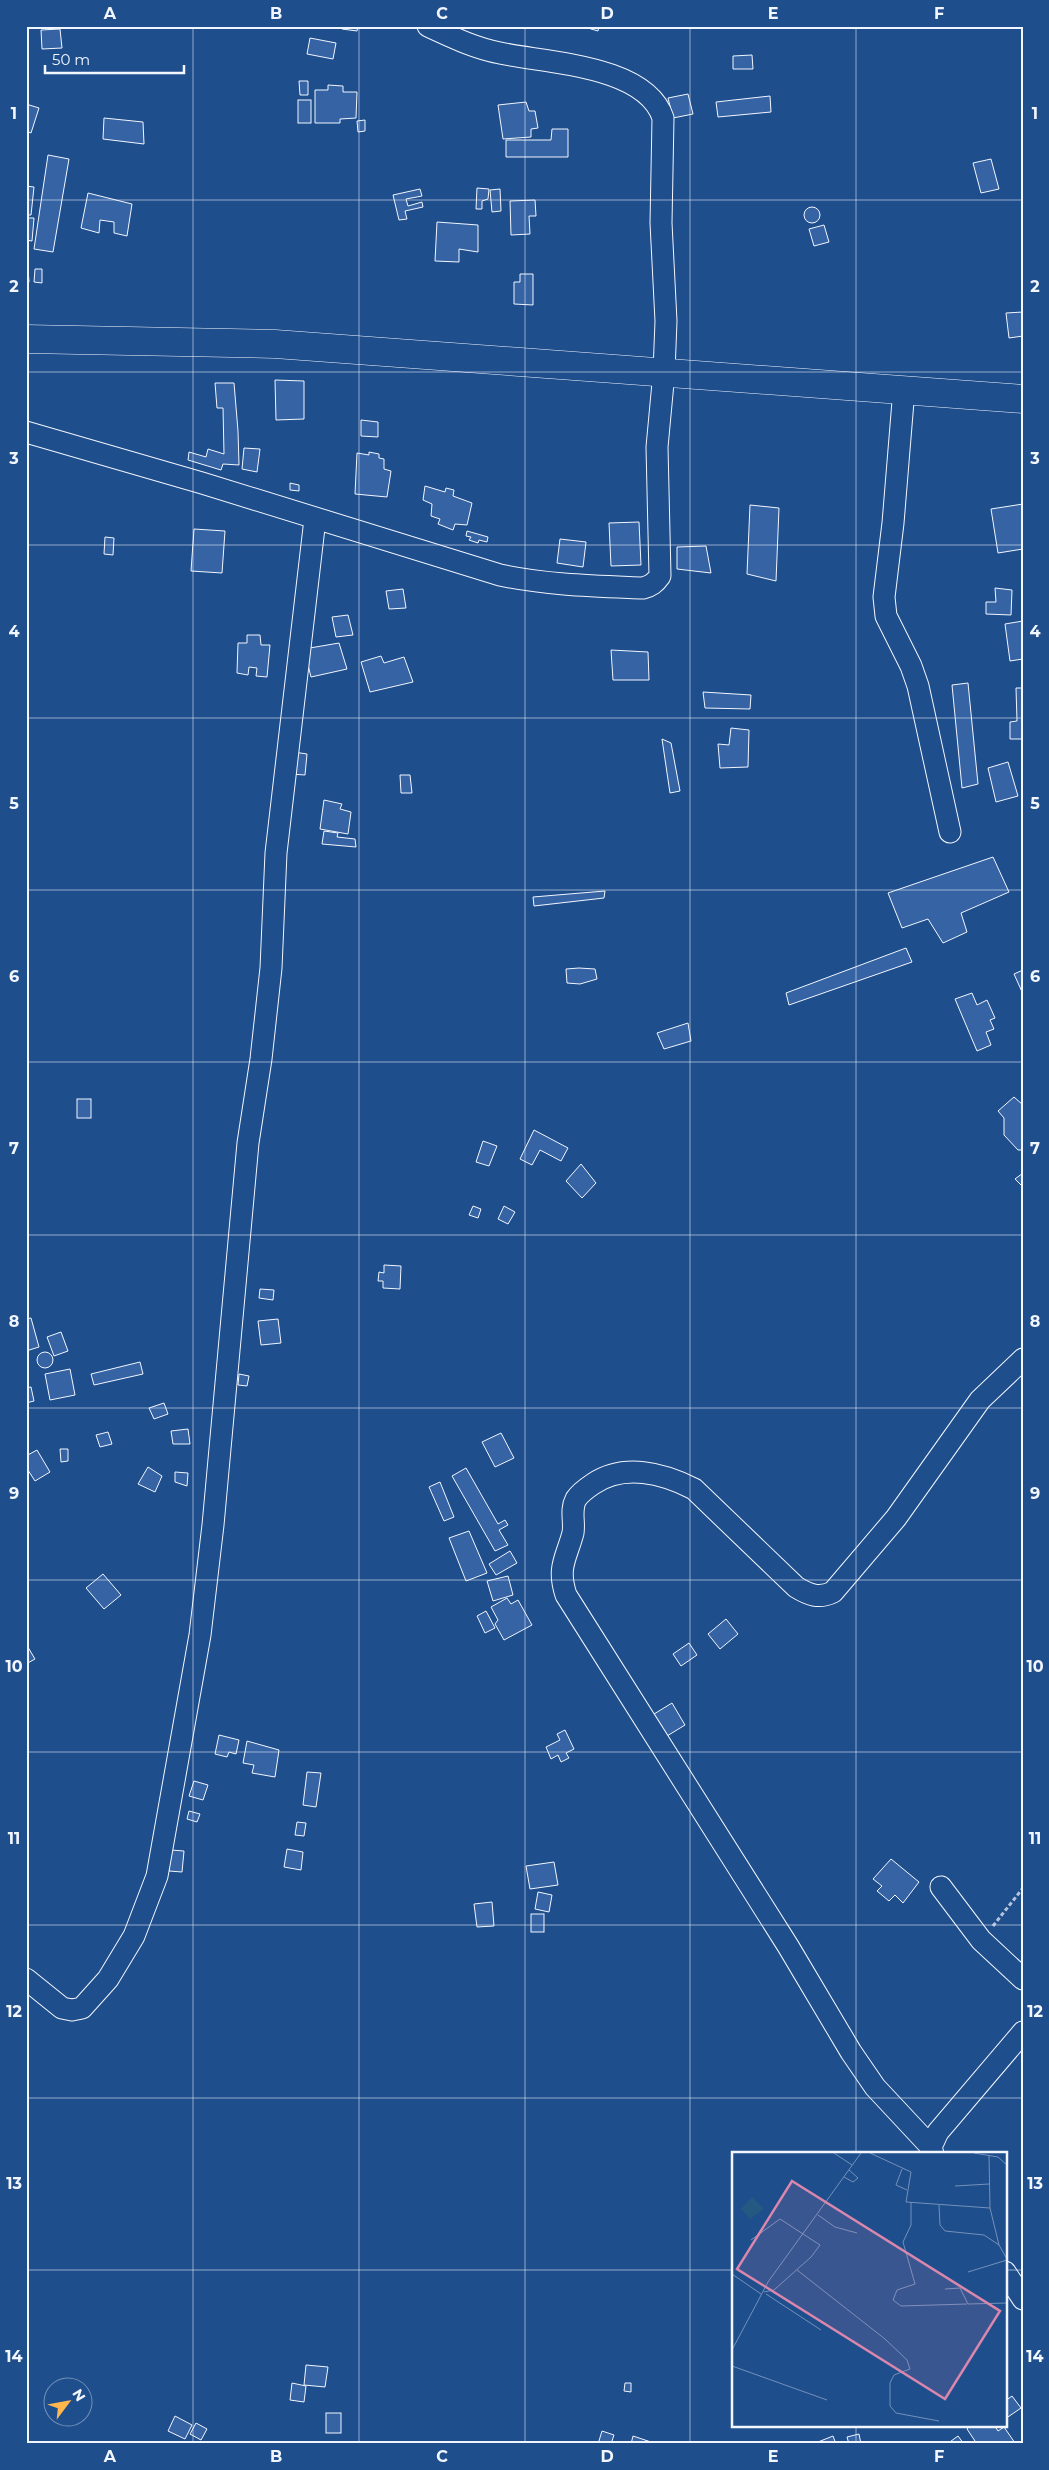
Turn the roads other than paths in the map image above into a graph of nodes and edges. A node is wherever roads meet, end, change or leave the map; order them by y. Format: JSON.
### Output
{"nodes":[{"id":1,"x":428,"y":26,"type":"edge"},
{"id":2,"x":26,"y":339,"type":"edge"},
{"id":3,"x":664,"y":372,"type":"junction"},
{"id":4,"x":904,"y":389,"type":"junction"},
{"id":5,"x":1023,"y":399,"type":"edge"},
{"id":6,"x":26,"y":432,"type":"edge"},
{"id":7,"x":315,"y":519,"type":"junction"},
{"id":8,"x":950,"y":832,"type":"dead end"},
{"id":9,"x":1023,"y":1359,"type":"edge"},
{"id":10,"x":941,"y":1887,"type":"dead end"},
{"id":11,"x":26,"y":1978,"type":"edge"},
{"id":12,"x":1023,"y":1979,"type":"edge"},
{"id":13,"x":1023,"y":2032,"type":"edge"},
{"id":14,"x":932,"y":2150,"type":"edge"},
{"id":15,"x":1006,"y":2274,"type":"edge"},
{"id":16,"x":1023,"y":2299,"type":"edge"}],
"edges":[{"from":1,"to":3,"type":"street"},
{"from":2,"to":3,"type":"highway"},
{"from":3,"to":4,"type":"highway"},
{"from":3,"to":7,"type":"street"},
{"from":4,"to":5,"type":"highway"},
{"from":4,"to":8,"type":"street"},
{"from":6,"to":7,"type":"street"},
{"from":7,"to":11,"type":"street"},
{"from":9,"to":14,"type":"street"},
{"from":10,"to":12,"type":"street"},
{"from":13,"to":14,"type":"street"},
{"from":15,"to":16,"type":"street"}]}
